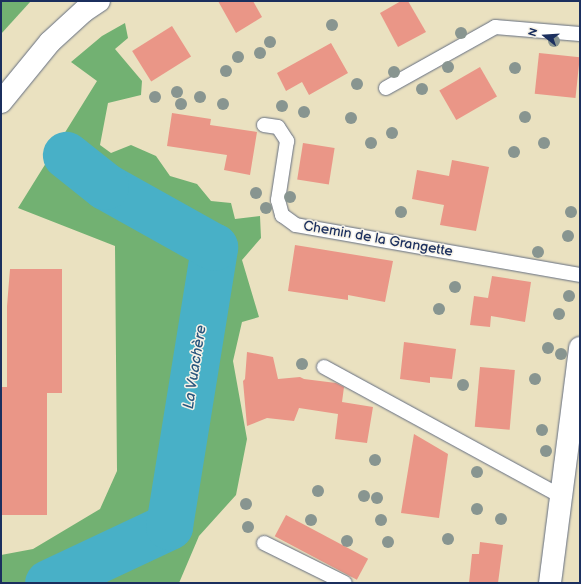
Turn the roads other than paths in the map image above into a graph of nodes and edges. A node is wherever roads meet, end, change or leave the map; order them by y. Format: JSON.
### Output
{"nodes":[{"id":1,"x":99,"y":1,"type":"edge"},
{"id":2,"x":580,"y":34,"type":"edge"},
{"id":3,"x":386,"y":88,"type":"dead end"},
{"id":4,"x":1,"y":102,"type":"edge"},
{"id":5,"x":264,"y":125,"type":"dead end"},
{"id":6,"x":580,"y":275,"type":"edge"},
{"id":7,"x":580,"y":348,"type":"edge"},
{"id":8,"x":324,"y":367,"type":"dead end"},
{"id":9,"x":561,"y":496,"type":"junction"},
{"id":10,"x":264,"y":543,"type":"dead end"},
{"id":11,"x":345,"y":583,"type":"edge"},
{"id":12,"x":550,"y":583,"type":"edge"}],
"edges":[{"from":1,"to":4,"type":"street"},
{"from":2,"to":3,"type":"lane"},
{"from":5,"to":6,"type":"lane","name":"Chemin de la Grangette"},
{"from":7,"to":9,"type":"street"},
{"from":8,"to":9,"type":"lane"},
{"from":9,"to":12,"type":"street"},
{"from":10,"to":11,"type":"lane"}]}
